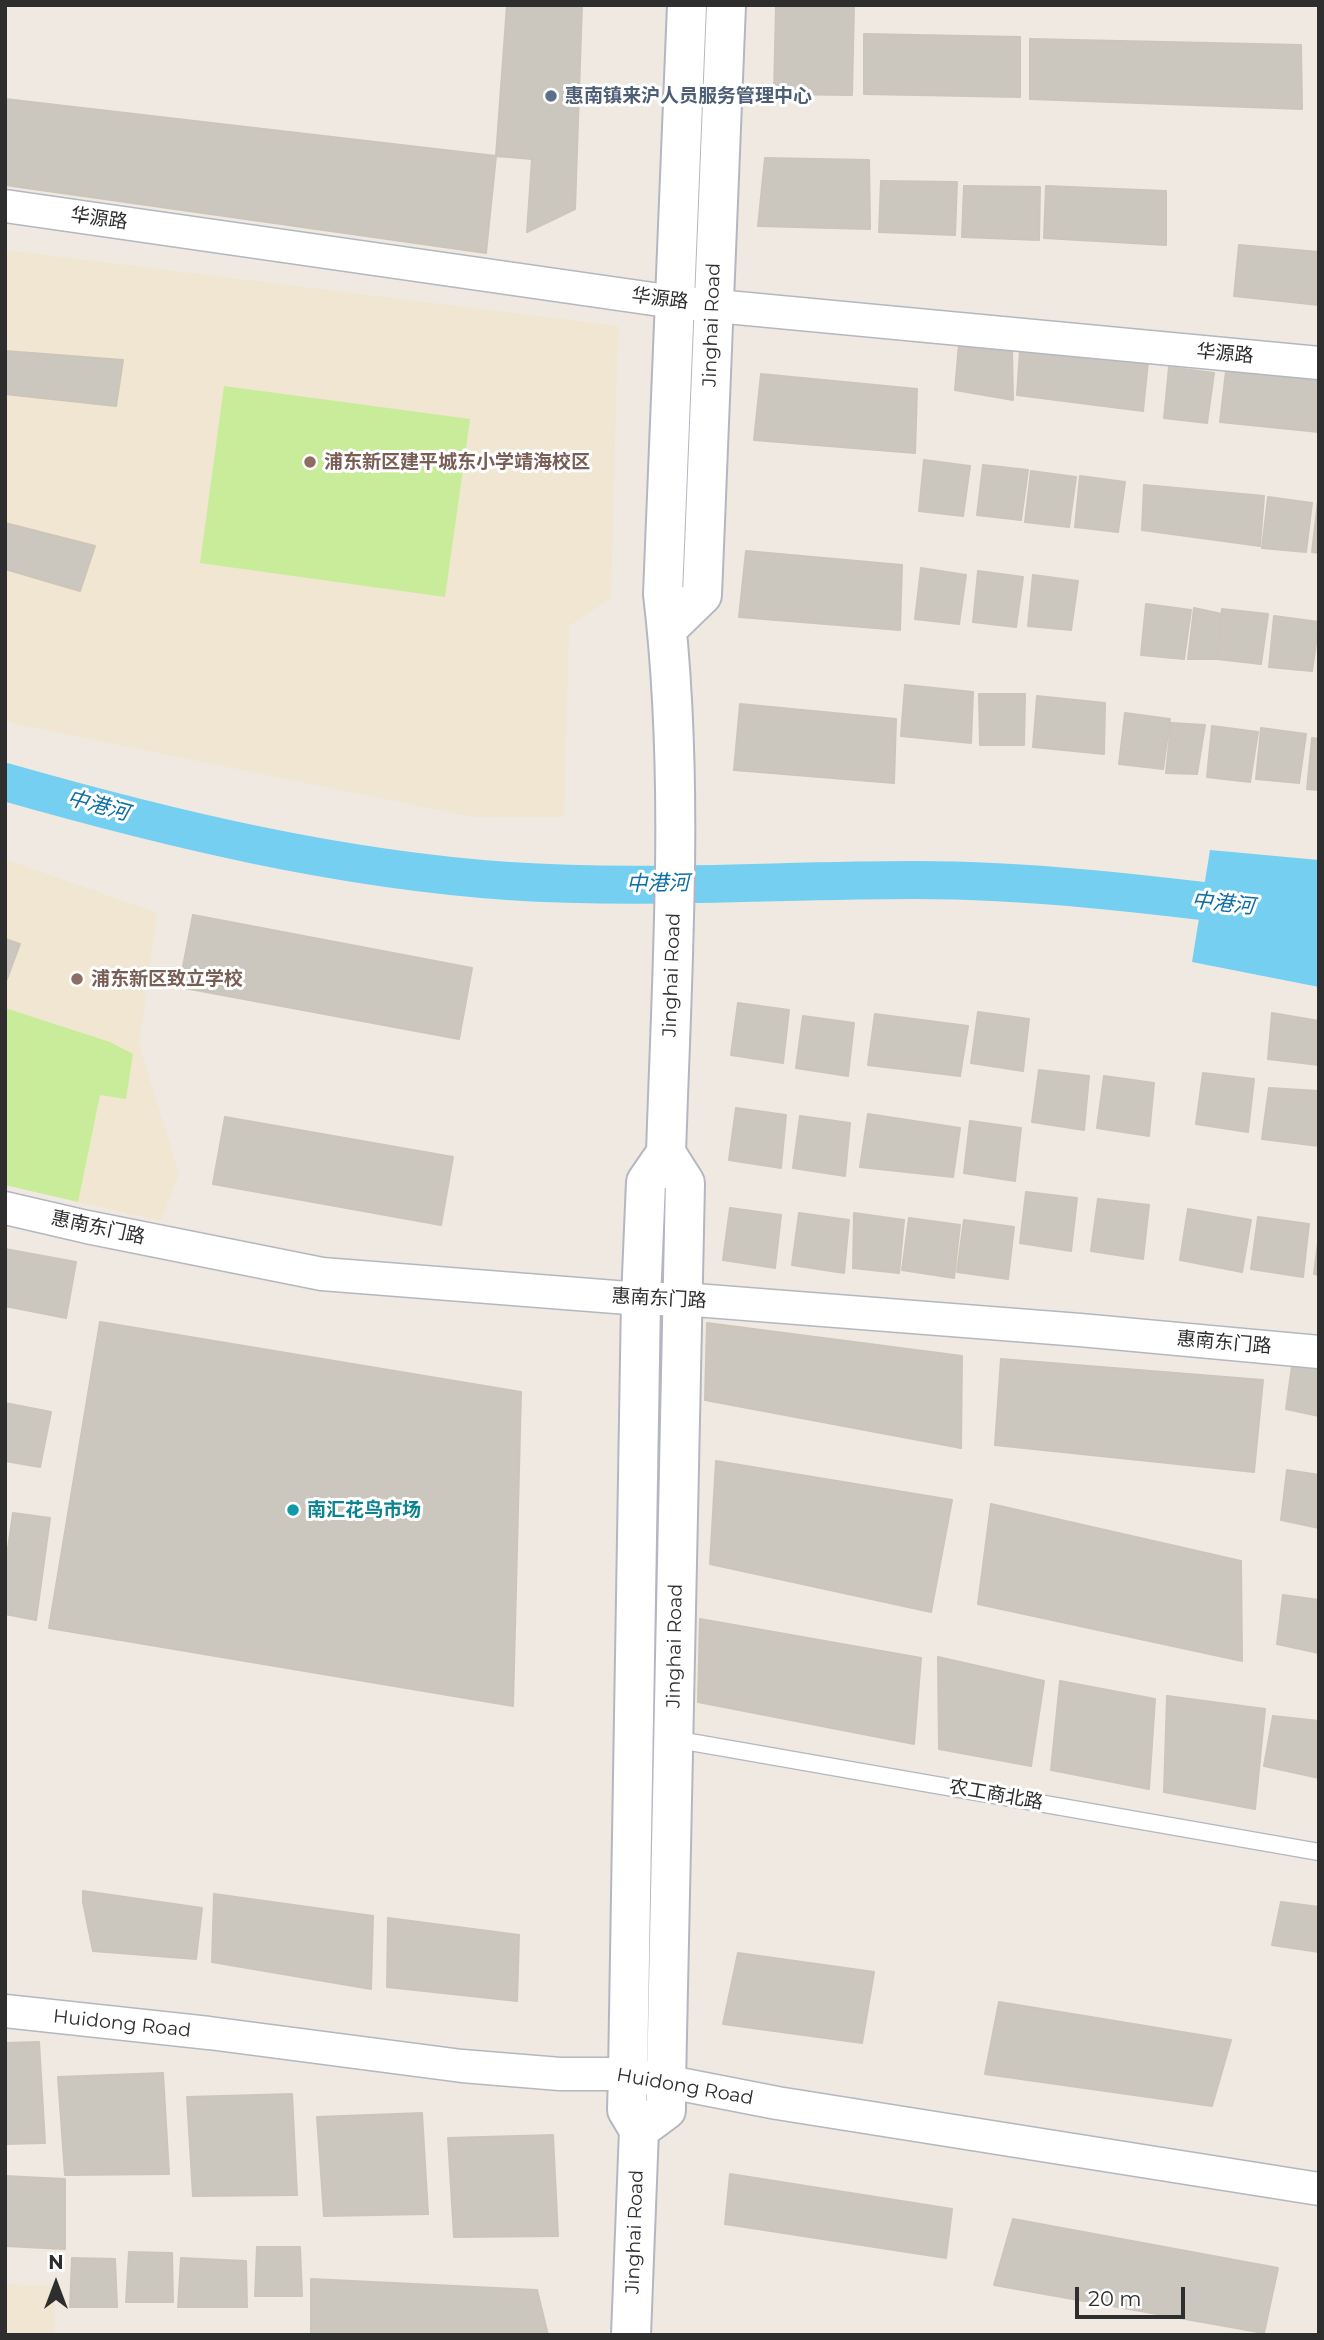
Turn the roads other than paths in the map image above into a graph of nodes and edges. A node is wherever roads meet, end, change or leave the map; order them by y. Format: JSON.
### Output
{"nodes":[{"id":1,"x":687,"y":5,"type":"edge"},
{"id":2,"x":726,"y":5,"type":"edge"},
{"id":3,"x":5,"y":206,"type":"edge"},
{"id":4,"x":674,"y":302,"type":"junction"},
{"id":5,"x":712,"y":306,"type":"junction"},
{"id":6,"x":1319,"y":363,"type":"edge"},
{"id":7,"x":667,"y":629,"type":"junction"},
{"id":8,"x":666,"y":1153,"type":"junction"},
{"id":9,"x":5,"y":1208,"type":"edge"},
{"id":10,"x":640,"y":1299,"type":"junction"},
{"id":11,"x":682,"y":1299,"type":"junction"},
{"id":12,"x":1319,"y":1352,"type":"edge"},
{"id":13,"x":673,"y":1739,"type":"junction"},
{"id":14,"x":1319,"y":1852,"type":"edge"},
{"id":15,"x":5,"y":2011,"type":"edge"},
{"id":16,"x":628,"y":2074,"type":"junction"},
{"id":17,"x":666,"y":2083,"type":"junction"},
{"id":18,"x":639,"y":2130,"type":"junction"},
{"id":19,"x":1319,"y":2189,"type":"edge"},
{"id":20,"x":631,"y":2335,"type":"edge"}],
"edges":[{"from":1,"to":4,"type":"main road","name":"Jinghai Road"},
{"from":2,"to":5,"type":"main road","name":"Jinghai Road"},
{"from":3,"to":4,"type":"street","name":"华源路"},
{"from":4,"to":5,"type":"street","name":"华源路"},
{"from":4,"to":7,"type":"main road","name":"Jinghai Road"},
{"from":5,"to":6,"type":"street","name":"华源路"},
{"from":5,"to":7,"type":"main road","name":"Jinghai Road"},
{"from":7,"to":8,"type":"main road","name":"Jinghai Road"},
{"from":8,"to":10,"type":"main road","name":"Jinghai Road"},
{"from":8,"to":11,"type":"main road","name":"Jinghai Road"},
{"from":9,"to":10,"type":"street","name":"惠南东门路"},
{"from":10,"to":11,"type":"street","name":"惠南东门路"},
{"from":10,"to":16,"type":"main road","name":"Jinghai Road"},
{"from":11,"to":12,"type":"street","name":"惠南东门路"},
{"from":11,"to":13,"type":"main road","name":"Jinghai Road"},
{"from":13,"to":14,"type":"lane","name":"农工商北路"},
{"from":13,"to":17,"type":"main road","name":"Jinghai Road"},
{"from":15,"to":16,"type":"street","name":"Huidong Road"},
{"from":16,"to":17,"type":"street","name":"Huidong Road"},
{"from":16,"to":18,"type":"main road","name":"Jinghai Road"},
{"from":17,"to":18,"type":"main road","name":"Jinghai Road"},
{"from":17,"to":19,"type":"street","name":"Huidong Road"},
{"from":18,"to":20,"type":"main road","name":"Jinghai Road"}]}
